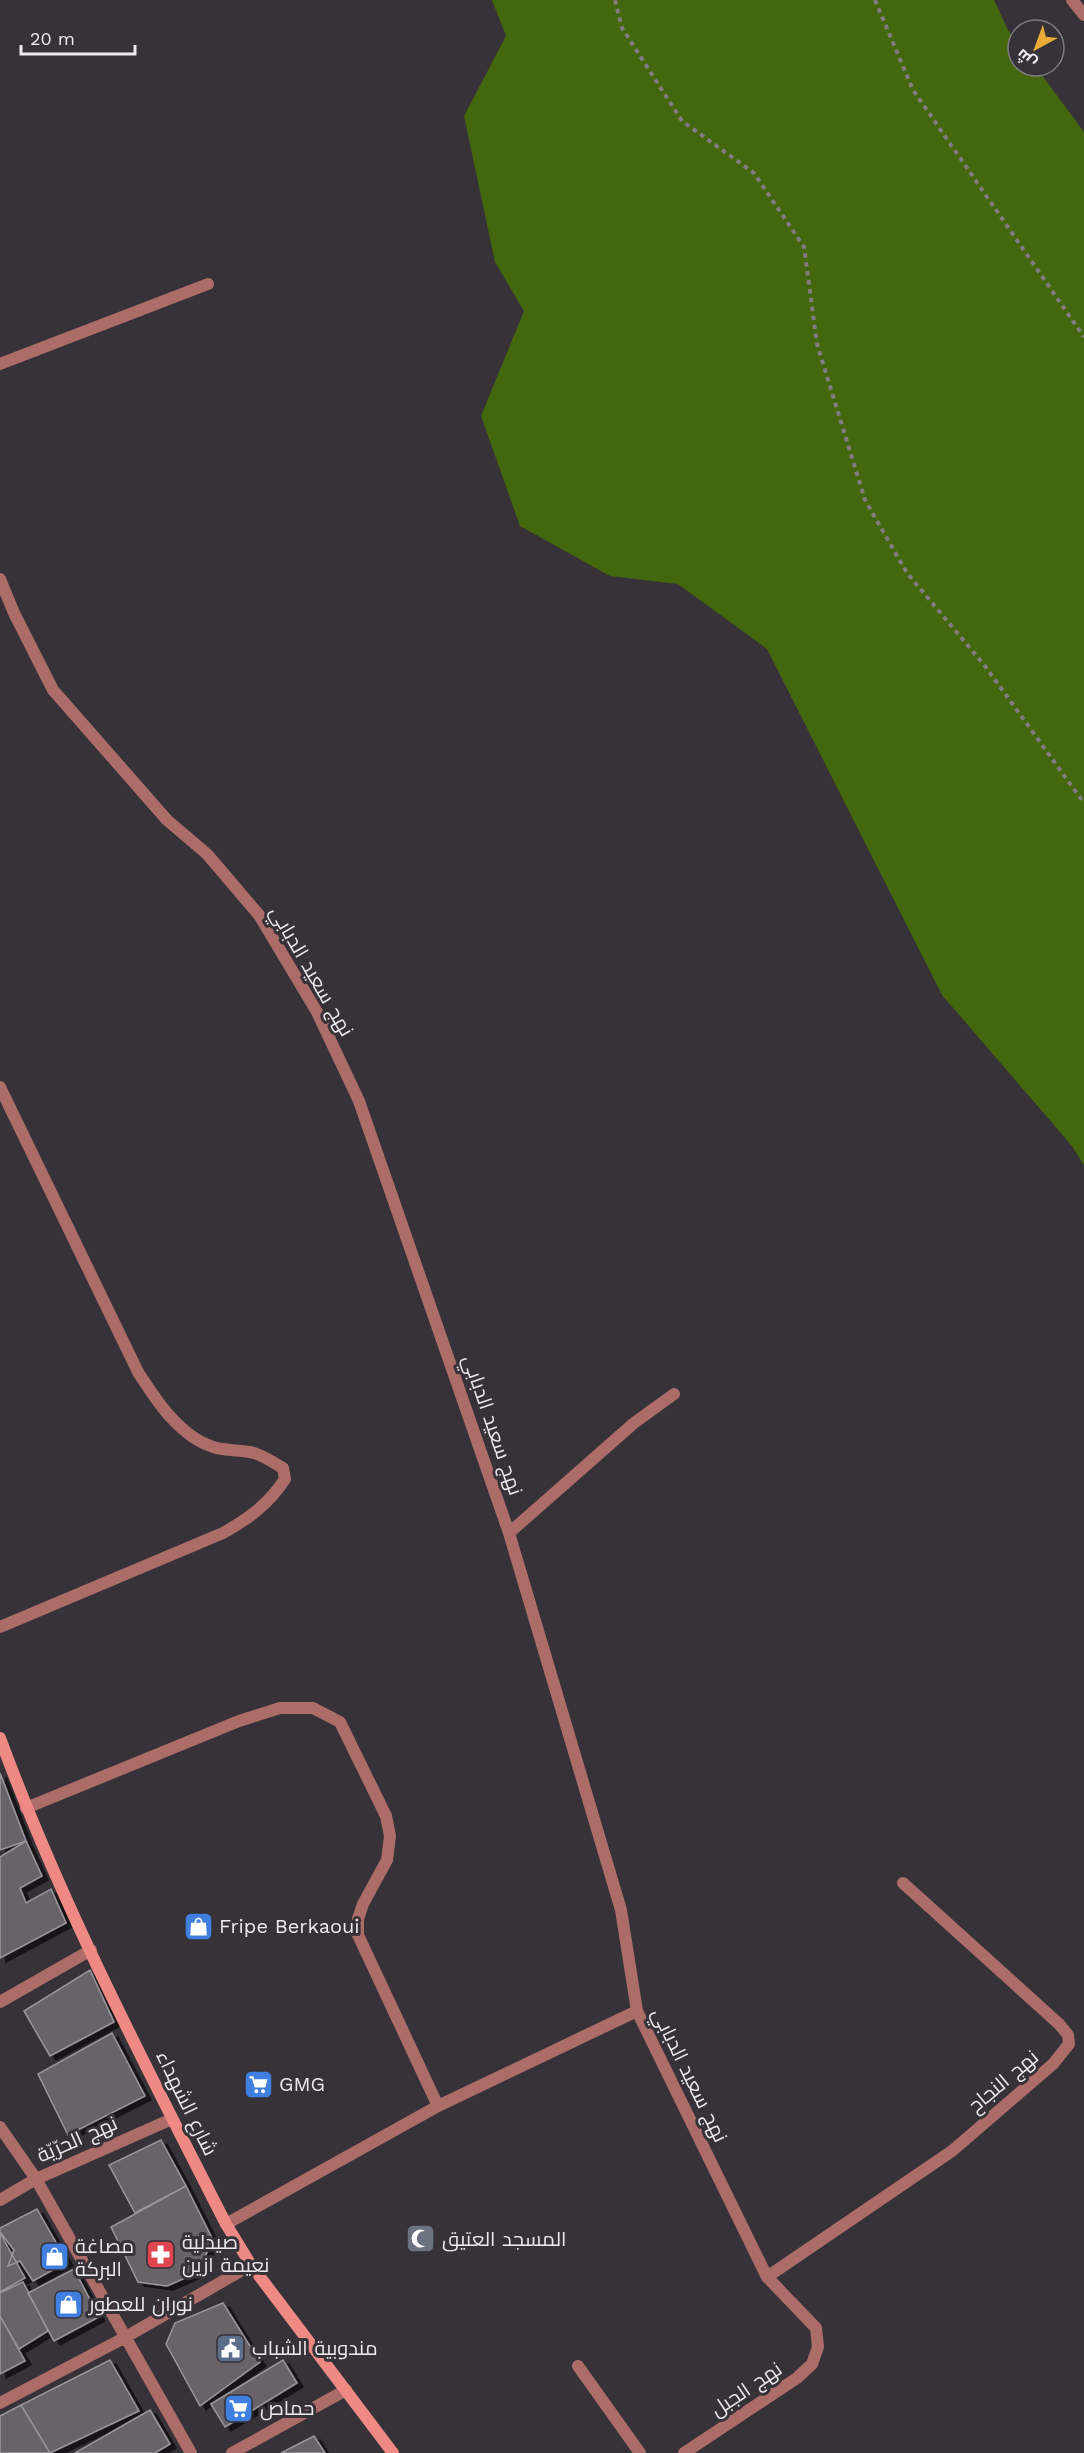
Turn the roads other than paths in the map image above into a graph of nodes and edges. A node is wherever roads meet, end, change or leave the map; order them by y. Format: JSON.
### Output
{"nodes":[{"id":1,"x":1072,"y":0,"type":"edge"},
{"id":2,"x":1084,"y":15,"type":"edge"},
{"id":3,"x":208,"y":284,"type":"dead end"},
{"id":4,"x":0,"y":364,"type":"edge"},
{"id":5,"x":0,"y":579,"type":"edge"},
{"id":6,"x":0,"y":1087,"type":"edge"},
{"id":7,"x":674,"y":1394,"type":"dead end"},
{"id":8,"x":509,"y":1533,"type":"junction"},
{"id":9,"x":0,"y":1627,"type":"edge"},
{"id":10,"x":0,"y":1738,"type":"edge"},
{"id":11,"x":26,"y":1808,"type":"junction"},
{"id":12,"x":903,"y":1883,"type":"dead end"},
{"id":13,"x":91,"y":1950,"type":"junction"},
{"id":14,"x":0,"y":2002,"type":"edge"},
{"id":15,"x":637,"y":2011,"type":"junction"},
{"id":16,"x":438,"y":2106,"type":"junction"},
{"id":17,"x":172,"y":2119,"type":"junction"},
{"id":18,"x":0,"y":2127,"type":"edge"},
{"id":19,"x":36,"y":2179,"type":"junction"},
{"id":20,"x":0,"y":2200,"type":"edge"},
{"id":21,"x":225,"y":2224,"type":"junction"},
{"id":22,"x":251,"y":2265,"type":"junction"},
{"id":23,"x":767,"y":2277,"type":"junction"},
{"id":24,"x":124,"y":2338,"type":"junction"},
{"id":25,"x":818,"y":2347,"type":"joint"},
{"id":26,"x":578,"y":2366,"type":"dead end"},
{"id":27,"x":345,"y":2390,"type":"junction"},
{"id":28,"x":0,"y":2403,"type":"edge"},
{"id":29,"x":191,"y":2453,"type":"edge"},
{"id":30,"x":232,"y":2453,"type":"edge"},
{"id":31,"x":393,"y":2453,"type":"edge"},
{"id":32,"x":640,"y":2453,"type":"edge"},
{"id":33,"x":684,"y":2453,"type":"edge"}],
"edges":[{"from":1,"to":2,"type":"street"},
{"from":3,"to":4,"type":"street"},
{"from":5,"to":8,"type":"street","name":"نهج سعيد الدبابي"},
{"from":6,"to":9,"type":"street"},
{"from":7,"to":8,"type":"street"},
{"from":8,"to":15,"type":"street","name":"نهج سعيد الدبابي"},
{"from":10,"to":11,"type":"main road","name":"شارع الشهداء"},
{"from":11,"to":13,"type":"main road","name":"شارع الشهداء"},
{"from":11,"to":16,"type":"street"},
{"from":12,"to":23,"type":"street","name":"نهج النجاح"},
{"from":13,"to":14,"type":"street"},
{"from":13,"to":17,"type":"main road","name":"شارع الشهداء"},
{"from":15,"to":16,"type":"street"},
{"from":15,"to":23,"type":"street","name":"نهج سعيد الدبابي"},
{"from":16,"to":21,"type":"street"},
{"from":17,"to":19,"type":"street","name":"نهج الحرّيّة"},
{"from":17,"to":21,"type":"main road","name":"شارع الشهداء"},
{"from":18,"to":19,"type":"street"},
{"from":19,"to":20,"type":"street","name":"نهج الحرّيّة"},
{"from":19,"to":24,"type":"street"},
{"from":21,"to":22,"type":"main road","name":"شارع الشهداء"},
{"from":22,"to":24,"type":"street"},
{"from":22,"to":27,"type":"main road","name":"شارع الشهداء"},
{"from":23,"to":25,"type":"street","name":"نهج سعيد الدبابي"},
{"from":24,"to":28,"type":"street"},
{"from":24,"to":29,"type":"street"},
{"from":25,"to":33,"type":"street","name":"نهج الجبل"},
{"from":26,"to":32,"type":"street"},
{"from":27,"to":30,"type":"street"},
{"from":27,"to":31,"type":"main road","name":"شارع الشهداء"}]}
